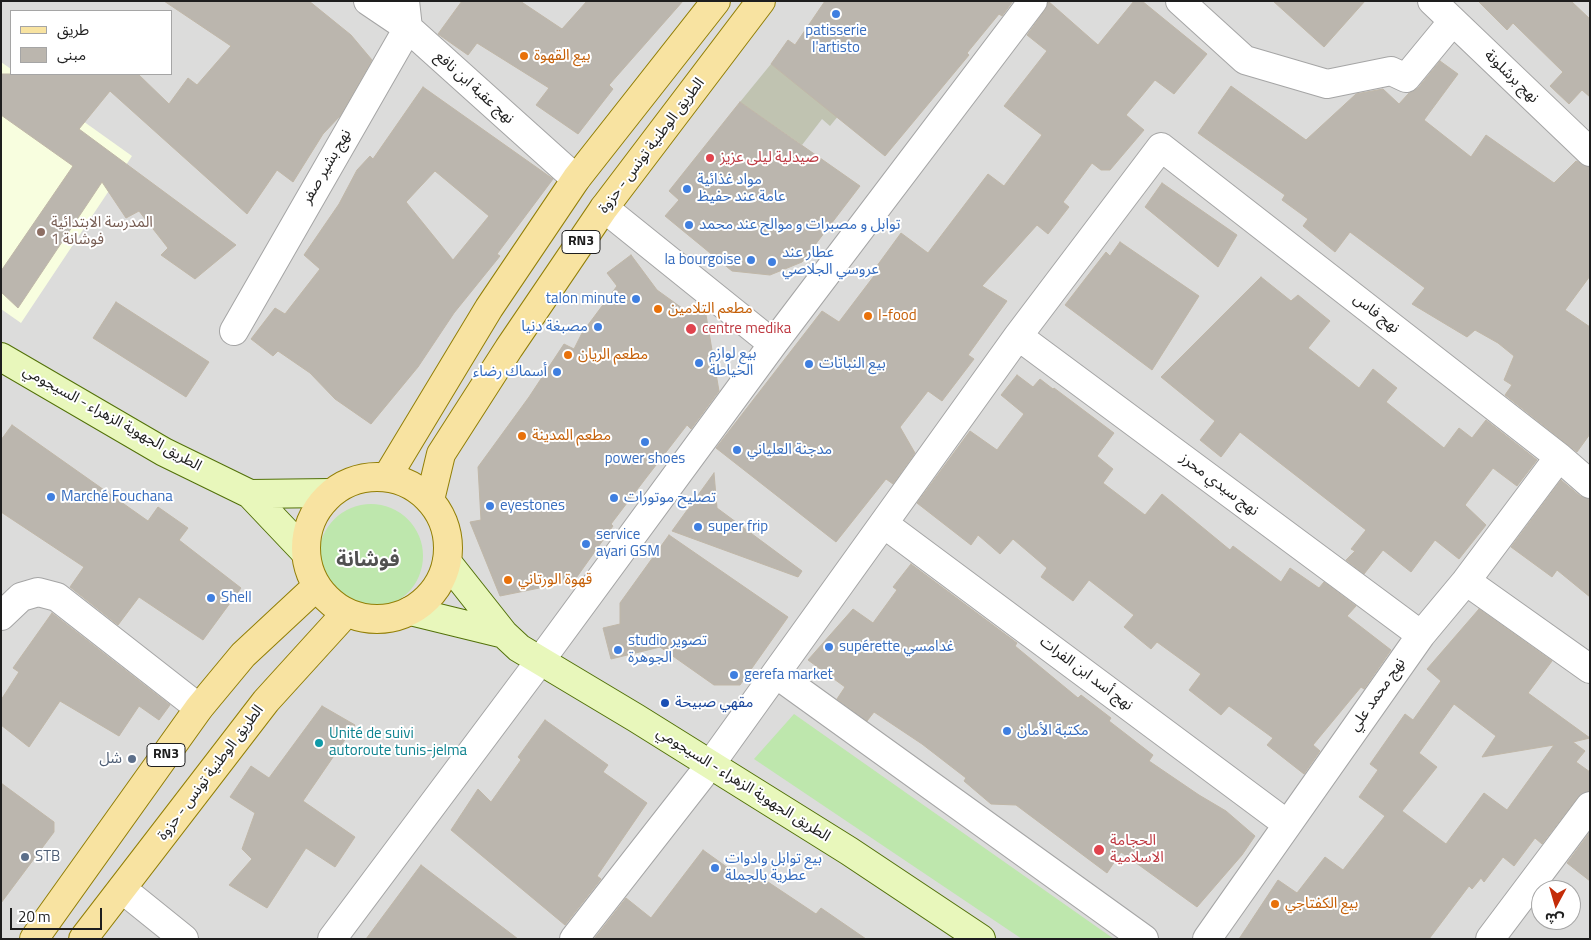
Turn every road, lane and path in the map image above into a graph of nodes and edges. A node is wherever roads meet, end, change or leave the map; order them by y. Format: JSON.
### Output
{"nodes":[{"id":1,"x":368,"y":1,"type":"edge"},
{"id":2,"x":405,"y":1,"type":"edge"},
{"id":3,"x":716,"y":1,"type":"edge"},
{"id":4,"x":761,"y":1,"type":"edge"},
{"id":5,"x":1033,"y":1,"type":"edge"},
{"id":6,"x":1180,"y":1,"type":"edge"},
{"id":7,"x":1432,"y":1,"type":"edge"},
{"id":8,"x":1453,"y":21,"type":"junction"},
{"id":9,"x":408,"y":28,"type":"junction"},
{"id":10,"x":1590,"y":152,"type":"edge"},
{"id":11,"x":576,"y":179,"type":"junction"},
{"id":12,"x":604,"y":208,"type":"junction"},
{"id":13,"x":234,"y":331,"type":"dead end"},
{"id":14,"x":1018,"y":336,"type":"junction"},
{"id":15,"x":772,"y":344,"type":"junction"},
{"id":16,"x":1,"y":357,"type":"edge"},
{"id":17,"x":1559,"y":457,"type":"junction"},
{"id":18,"x":387,"y":477,"type":"junction"},
{"id":19,"x":1590,"y":484,"type":"edge"},
{"id":20,"x":330,"y":493,"type":"junction"},
{"id":21,"x":250,"y":494,"type":"junction"},
{"id":22,"x":430,"y":500,"type":"junction"},
{"id":23,"x":884,"y":524,"type":"junction"},
{"id":24,"x":305,"y":552,"type":"junction"},
{"id":25,"x":447,"y":562,"type":"junction"},
{"id":26,"x":1466,"y":581,"type":"junction"},
{"id":27,"x":316,"y":587,"type":"junction"},
{"id":28,"x":410,"y":611,"type":"junction"},
{"id":29,"x":346,"y":613,"type":"junction"},
{"id":30,"x":1,"y":616,"type":"edge"},
{"id":31,"x":504,"y":634,"type":"junction"},
{"id":32,"x":1421,"y":635,"type":"junction"},
{"id":33,"x":540,"y":662,"type":"junction"},
{"id":34,"x":1590,"y":669,"type":"edge"},
{"id":35,"x":776,"y":674,"type":"junction"},
{"id":36,"x":199,"y":708,"type":"junction"},
{"id":37,"x":710,"y":765,"type":"junction"},
{"id":38,"x":1590,"y":806,"type":"edge"},
{"id":39,"x":1287,"y":824,"type":"junction"},
{"id":40,"x":122,"y":889,"type":"junction"},
{"id":41,"x":34,"y":939,"type":"edge"},
{"id":42,"x":83,"y":939,"type":"edge"},
{"id":43,"x":184,"y":939,"type":"edge"},
{"id":44,"x":332,"y":939,"type":"edge"},
{"id":45,"x":574,"y":939,"type":"edge"},
{"id":46,"x":981,"y":939,"type":"edge"},
{"id":47,"x":1144,"y":939,"type":"edge"},
{"id":48,"x":1207,"y":939,"type":"edge"},
{"id":49,"x":1490,"y":939,"type":"edge"}],
"edges":[{"from":1,"to":9,"type":"street","name":"نهج عقبة ابن نافع"},
{"from":2,"to":9,"type":"street"},
{"from":3,"to":11,"type":"main road","number":"RN3"},
{"from":4,"to":12,"type":"main road","name":"الطريق الوطنية تونس - حزوة","number":"RN3"},
{"from":5,"to":15,"type":"street"},
{"from":6,"to":8,"type":"street"},
{"from":7,"to":8,"type":"street","name":"نهج برشلونة"},
{"from":8,"to":10,"type":"street","name":"نهج برشلونة"},
{"from":9,"to":11,"type":"street","name":"نهج عقبة ابن نافع"},
{"from":9,"to":13,"type":"street","name":"نهج بشير صفر"},
{"from":11,"to":18,"type":"main road","number":"RN3"},
{"from":12,"to":15,"type":"street"},
{"from":12,"to":22,"type":"main road","name":"الطريق الوطنية تونس - حزوة","number":"RN3"},
{"from":14,"to":17,"type":"street","name":"نهج فاس"},
{"from":14,"to":23,"type":"street"},
{"from":14,"to":32,"type":"street","name":"نهج سيدي محرز"},
{"from":15,"to":33,"type":"street"},
{"from":16,"to":21,"type":"main road","name":"الطريق الجهوية الزهراء - السيجومي"},
{"from":17,"to":19,"type":"street","name":"نهج فاس"},
{"from":17,"to":26,"type":"street","name":"نهج محمد علي"},
{"from":18,"to":20,"type":"main road"},
{"from":18,"to":22,"type":"main road"},
{"from":20,"to":21,"type":"main road","name":"الطريق الجهوية الزهراء - السيجومي"},
{"from":20,"to":24,"type":"main road"},
{"from":21,"to":24,"type":"main road","name":"الطريق الجهوية الزهراء - السيجومي"},
{"from":22,"to":25,"type":"main road"},
{"from":23,"to":35,"type":"street"},
{"from":23,"to":39,"type":"street","name":"نهج أسد ابن الفرات"},
{"from":24,"to":27,"type":"main road"},
{"from":25,"to":28,"type":"main road"},
{"from":25,"to":31,"type":"main road","name":"الطريق الجهوية الزهراء - السيجومي"},
{"from":26,"to":32,"type":"street","name":"نهج محمد علي"},
{"from":26,"to":34,"type":"street"},
{"from":27,"to":29,"type":"main road"},
{"from":27,"to":36,"type":"main road","number":"RN3"},
{"from":28,"to":29,"type":"main road"},
{"from":28,"to":31,"type":"main road","name":"الطريق الجهوية الزهراء - السيجومي"},
{"from":29,"to":40,"type":"main road","name":"الطريق الوطنية تونس - حزوة"},
{"from":30,"to":36,"type":"street"},
{"from":31,"to":33,"type":"main road","name":"الطريق الجهوية الزهراء - السيجومي"},
{"from":32,"to":39,"type":"street","name":"نهج محمد علي"},
{"from":33,"to":37,"type":"main road","name":"الطريق الجهوية الزهراء - السيجومي"},
{"from":33,"to":44,"type":"street"},
{"from":35,"to":37,"type":"street"},
{"from":35,"to":47,"type":"street"},
{"from":36,"to":41,"type":"main road","number":"RN3"},
{"from":37,"to":45,"type":"street"},
{"from":37,"to":46,"type":"main road","name":"الطريق الجهوية الزهراء - السيجومي"},
{"from":38,"to":49,"type":"street"},
{"from":39,"to":48,"type":"street","name":"نهج محمد علي"},
{"from":40,"to":42,"type":"main road","name":"الطريق الوطنية تونس - حزوة"},
{"from":40,"to":43,"type":"street"}]}
